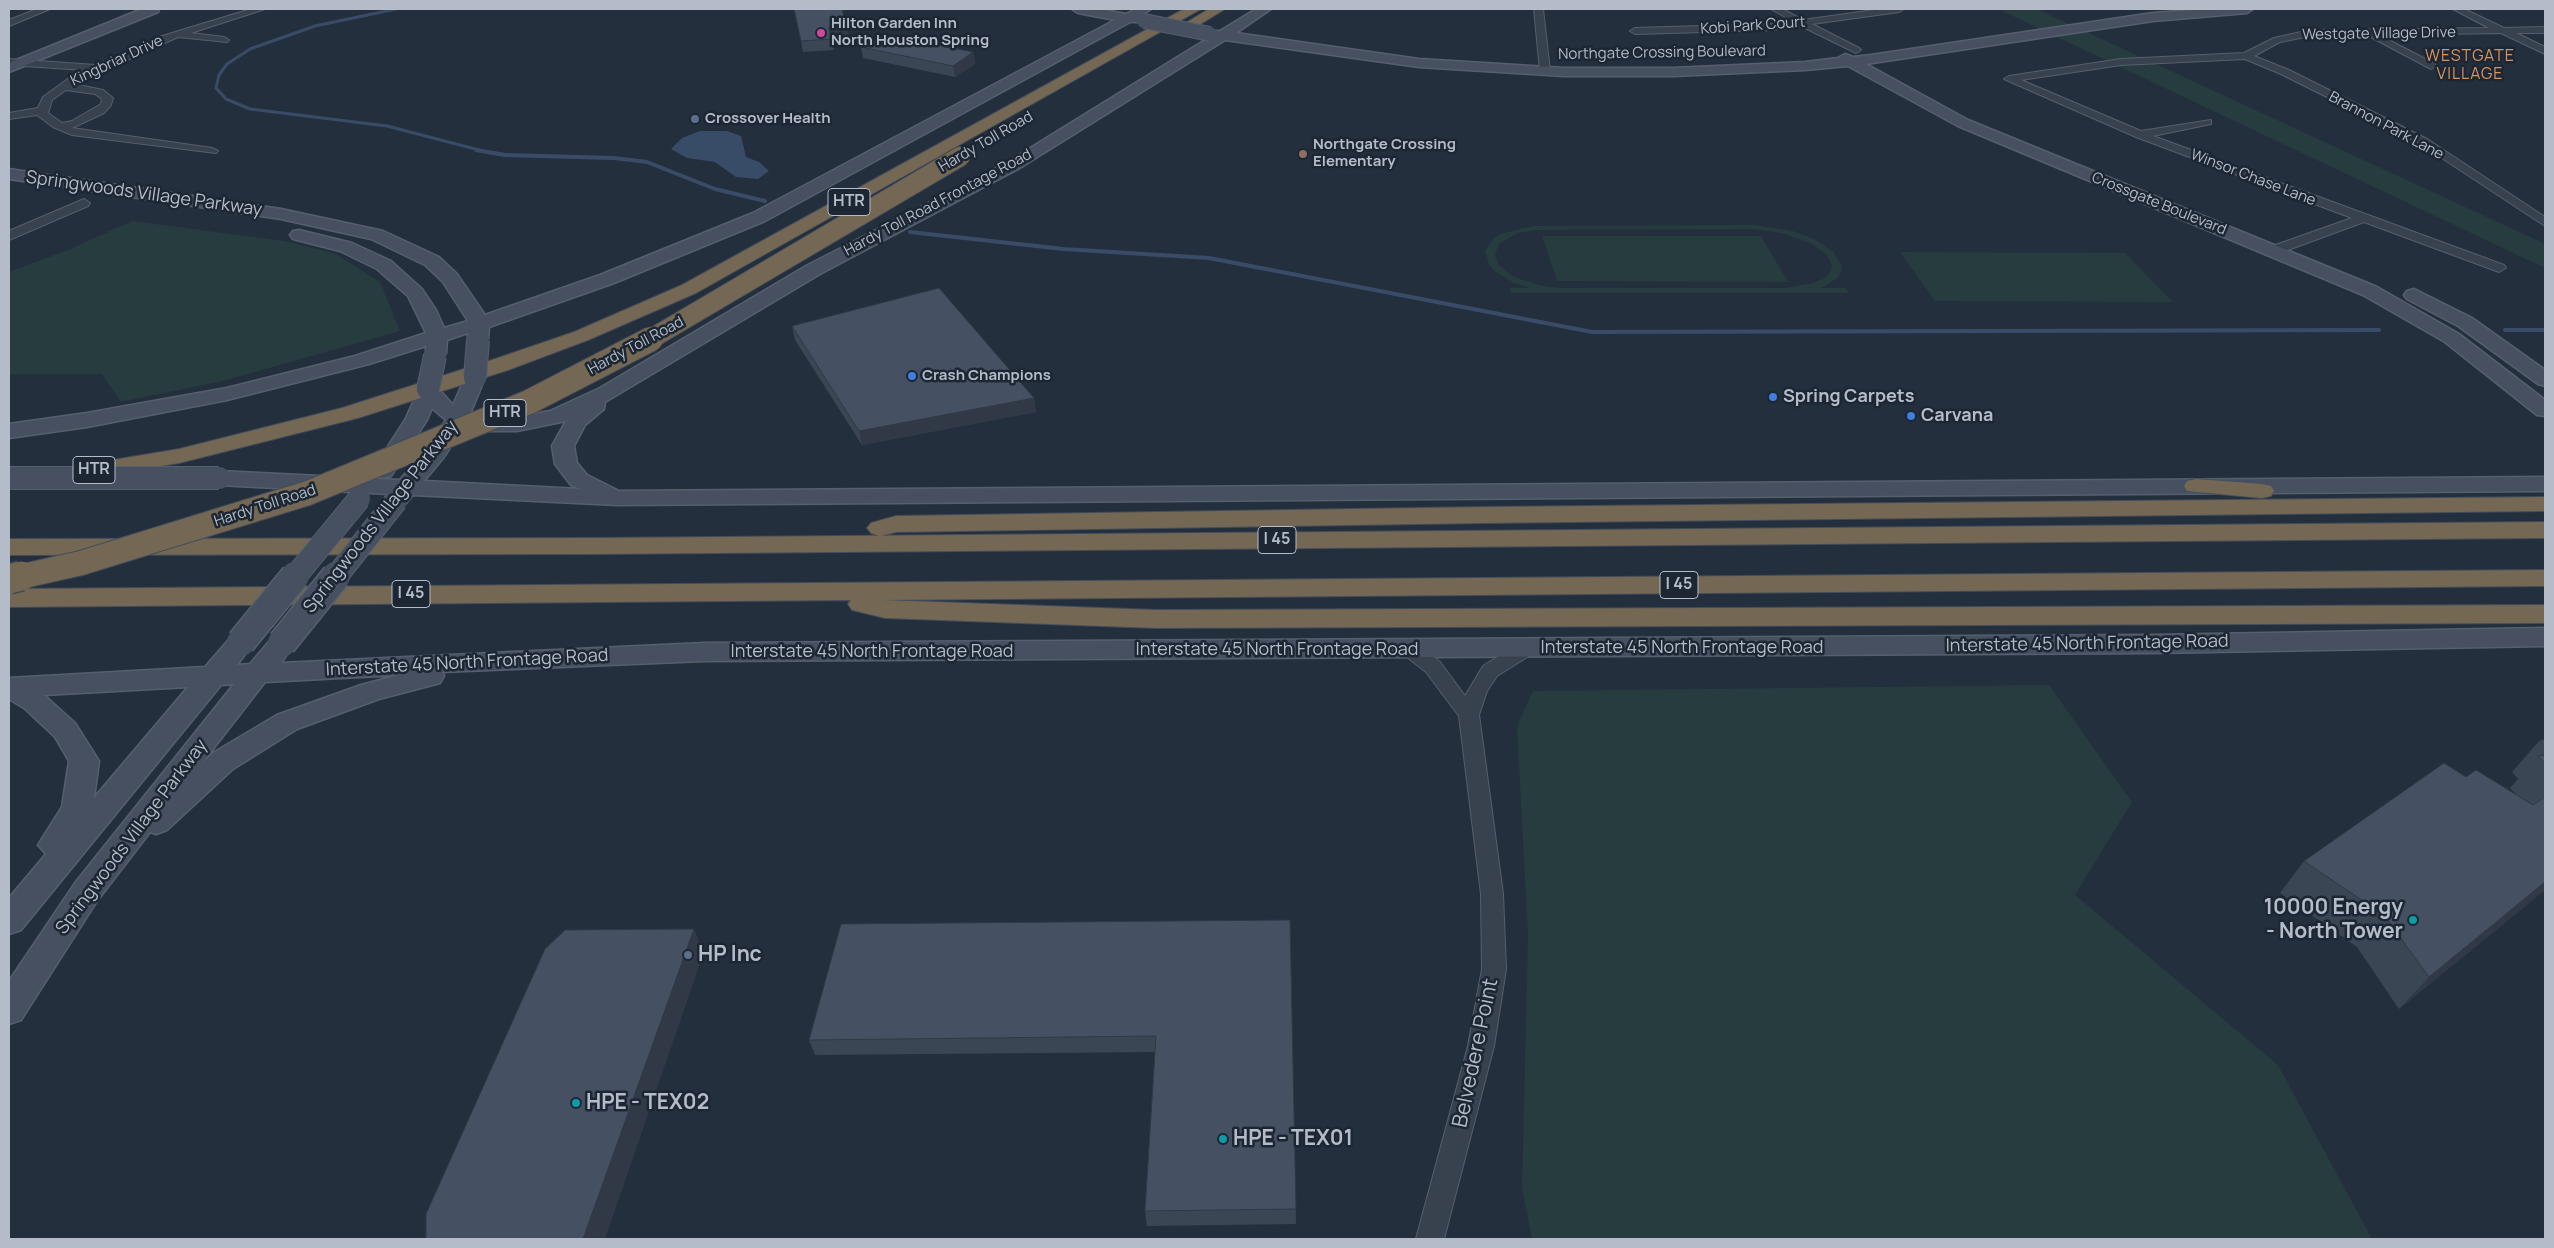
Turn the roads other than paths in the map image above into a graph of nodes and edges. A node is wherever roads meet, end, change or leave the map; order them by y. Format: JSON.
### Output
{"nodes":[{"id":1,"x":45,"y":9,"type":"edge"},
{"id":2,"x":126,"y":9,"type":"edge"},
{"id":3,"x":154,"y":9,"type":"edge"},
{"id":4,"x":1078,"y":9,"type":"edge"},
{"id":5,"x":1194,"y":9,"type":"edge"},
{"id":6,"x":1218,"y":9,"type":"edge"},
{"id":7,"x":1265,"y":9,"type":"edge"},
{"id":8,"x":1538,"y":9,"type":"edge"},
{"id":9,"x":1765,"y":9,"type":"edge"},
{"id":10,"x":1775,"y":9,"type":"edge"},
{"id":11,"x":1899,"y":9,"type":"edge"},
{"id":12,"x":2150,"y":9,"type":"edge"},
{"id":13,"x":2165,"y":9,"type":"edge"},
{"id":14,"x":2247,"y":9,"type":"edge"},
{"id":15,"x":2457,"y":9,"type":"edge"},
{"id":16,"x":252,"y":10,"type":"edge"},
{"id":17,"x":1140,"y":14,"type":"edge"},
{"id":18,"x":2180,"y":14,"type":"junction"},
{"id":19,"x":96,"y":21,"type":"junction"},
{"id":20,"x":9,"y":23,"type":"edge"},
{"id":21,"x":116,"y":23,"type":"junction"},
{"id":22,"x":1805,"y":23,"type":"junction"},
{"id":23,"x":1789,"y":25,"type":"junction"},
{"id":24,"x":2545,"y":30,"type":"edge"},
{"id":25,"x":1221,"y":31,"type":"junction"},
{"id":26,"x":1635,"y":31,"type":"dead end"},
{"id":27,"x":2003,"y":31,"type":"junction"},
{"id":28,"x":2505,"y":32,"type":"junction"},
{"id":29,"x":2369,"y":34,"type":"junction"},
{"id":30,"x":175,"y":35,"type":"junction"},
{"id":31,"x":2018,"y":37,"type":"junction"},
{"id":32,"x":224,"y":40,"type":"dead end"},
{"id":33,"x":2545,"y":51,"type":"edge"},
{"id":34,"x":1849,"y":54,"type":"junction"},
{"id":35,"x":2246,"y":56,"type":"junction"},
{"id":36,"x":9,"y":57,"type":"edge"},
{"id":37,"x":16,"y":62,"type":"edge"},
{"id":38,"x":1545,"y":66,"type":"junction"},
{"id":39,"x":2431,"y":66,"type":"dead end"},
{"id":40,"x":9,"y":68,"type":"edge"},
{"id":41,"x":97,"y":68,"type":"junction"},
{"id":42,"x":2009,"y":79,"type":"joint"},
{"id":43,"x":63,"y":87,"type":"junction"},
{"id":44,"x":43,"y":110,"type":"junction"},
{"id":45,"x":1970,"y":112,"type":"junction"},
{"id":46,"x":9,"y":116,"type":"edge"},
{"id":47,"x":1951,"y":117,"type":"junction"},
{"id":48,"x":2206,"y":122,"type":"dead end"},
{"id":49,"x":61,"y":127,"type":"junction"},
{"id":50,"x":1004,"y":132,"type":"dead end"},
{"id":51,"x":2140,"y":135,"type":"junction"},
{"id":52,"x":212,"y":151,"type":"dead end"},
{"id":53,"x":970,"y":151,"type":"dead end"},
{"id":54,"x":2116,"y":172,"type":"junction"},
{"id":55,"x":9,"y":174,"type":"edge"},
{"id":56,"x":2095,"y":178,"type":"junction"},
{"id":57,"x":56,"y":199,"type":"dead end"},
{"id":58,"x":84,"y":203,"type":"junction"},
{"id":59,"x":210,"y":204,"type":"junction"},
{"id":60,"x":187,"y":216,"type":"junction"},
{"id":61,"x":2362,"y":219,"type":"junction"},
{"id":62,"x":2545,"y":222,"type":"edge"},
{"id":63,"x":377,"y":235,"type":"junction"},
{"id":64,"x":9,"y":236,"type":"edge"},
{"id":65,"x":2294,"y":243,"type":"junction"},
{"id":66,"x":346,"y":247,"type":"junction"},
{"id":67,"x":2272,"y":251,"type":"junction"},
{"id":68,"x":2499,"y":268,"type":"dead end"},
{"id":69,"x":478,"y":332,"type":"junction"},
{"id":70,"x":436,"y":346,"type":"junction"},
{"id":71,"x":2545,"y":380,"type":"edge"},
{"id":72,"x":428,"y":390,"type":"junction"},
{"id":73,"x":608,"y":393,"type":"junction"},
{"id":74,"x":2545,"y":410,"type":"edge"},
{"id":75,"x":455,"y":412,"type":"junction"},
{"id":76,"x":504,"y":424,"type":"junction"},
{"id":77,"x":9,"y":431,"type":"edge"},
{"id":78,"x":436,"y":452,"type":"junction"},
{"id":79,"x":9,"y":478,"type":"edge"},
{"id":80,"x":9,"y":484,"type":"edge"},
{"id":81,"x":2545,"y":484,"type":"edge"},
{"id":82,"x":2196,"y":486,"type":"junction"},
{"id":83,"x":365,"y":492,"type":"junction"},
{"id":84,"x":401,"y":494,"type":"junction"},
{"id":85,"x":617,"y":498,"type":"junction"},
{"id":86,"x":2545,"y":503,"type":"edge"},
{"id":87,"x":2545,"y":530,"type":"edge"},
{"id":88,"x":803,"y":544,"type":"junction"},
{"id":89,"x":9,"y":547,"type":"edge"},
{"id":90,"x":2545,"y":578,"type":"edge"},
{"id":91,"x":9,"y":579,"type":"edge"},
{"id":92,"x":812,"y":591,"type":"junction"},
{"id":93,"x":9,"y":598,"type":"edge"},
{"id":94,"x":2545,"y":614,"type":"edge"},
{"id":95,"x":2545,"y":637,"type":"edge"},
{"id":96,"x":1410,"y":649,"type":"junction"},
{"id":97,"x":1525,"y":649,"type":"junction"},
{"id":98,"x":484,"y":661,"type":"junction"},
{"id":99,"x":257,"y":675,"type":"junction"},
{"id":100,"x":211,"y":678,"type":"junction"},
{"id":101,"x":9,"y":687,"type":"edge"},
{"id":102,"x":1469,"y":715,"type":"junction"},
{"id":103,"x":104,"y":870,"type":"junction"},
{"id":104,"x":9,"y":900,"type":"edge"},
{"id":105,"x":9,"y":922,"type":"edge"},
{"id":106,"x":9,"y":1009,"type":"edge"},
{"id":107,"x":1430,"y":1239,"type":"edge"}],
"edges":[{"from":1,"to":20,"type":"street"},
{"from":2,"to":19,"type":"main road"},
{"from":3,"to":21,"type":"main road"},
{"from":4,"to":17,"type":"main road","name":"Northgate Crossing Boulevard"},
{"from":5,"to":80,"type":"highway","name":"Hardy Toll Road","number":"HTR"},
{"from":6,"to":50,"type":"highway","name":"Hardy Toll Road"},
{"from":7,"to":25,"type":"main road","name":"Hardy Toll Road Frontage Road"},
{"from":8,"to":38,"type":"street"},
{"from":9,"to":23,"type":"street","name":"Crossgate Boulevard"},
{"from":10,"to":22,"type":"street","name":"Crossgate Boulevard"},
{"from":11,"to":22,"type":"street","name":"Kobi Park Court"},
{"from":12,"to":27,"type":"main road","name":"Northgate Crossing Boulevard"},
{"from":13,"to":18,"type":"main road"},
{"from":14,"to":18,"type":"main road","name":"Northgate Crossing Boulevard"},
{"from":15,"to":28,"type":"street"},
{"from":16,"to":30,"type":"street","name":"Kingbriar Drive"},
{"from":17,"to":25,"type":"main road","name":"Northgate Crossing Boulevard","bridge":true},
{"from":17,"to":69,"type":"main road"},
{"from":18,"to":31,"type":"main road","name":"Northgate Crossing Boulevard"},
{"from":19,"to":21,"type":"main road"},
{"from":19,"to":36,"type":"main road"},
{"from":21,"to":37,"type":"main road"},
{"from":22,"to":23,"type":"street","name":"Kobi Park Court"},
{"from":22,"to":34,"type":"street","name":"Crossgate Boulevard"},
{"from":23,"to":26,"type":"street","name":"Kobi Park Court"},
{"from":23,"to":34,"type":"street","name":"Crossgate Boulevard"},
{"from":24,"to":28,"type":"street","name":"Westgate Village Drive"},
{"from":25,"to":38,"type":"main road","name":"Northgate Crossing Boulevard"},
{"from":25,"to":73,"type":"main road","name":"Hardy Toll Road Frontage Road"},
{"from":27,"to":31,"type":"main road"},
{"from":27,"to":34,"type":"main road","name":"Northgate Crossing Boulevard"},
{"from":28,"to":29,"type":"street","name":"Westgate Village Drive"},
{"from":28,"to":33,"type":"street"},
{"from":29,"to":35,"type":"street","name":"Westgate Village Drive"},
{"from":29,"to":39,"type":"street"},
{"from":30,"to":32,"type":"street"},
{"from":30,"to":41,"type":"street","name":"Kingbriar Drive"},
{"from":31,"to":34,"type":"main road","name":"Northgate Crossing Boulevard"},
{"from":34,"to":38,"type":"main road","name":"Northgate Crossing Boulevard"},
{"from":34,"to":45,"type":"main road","name":"Crossgate Boulevard"},
{"from":34,"to":47,"type":"main road","name":"Crossgate Boulevard"},
{"from":35,"to":42,"type":"street","name":"Westgate Village Drive"},
{"from":35,"to":62,"type":"street","name":"Brannon Park Lane"},
{"from":37,"to":40,"type":"main road"},
{"from":37,"to":41,"type":"street"},
{"from":41,"to":43,"type":"street","name":"Kingbriar Drive"},
{"from":42,"to":51,"type":"street","name":"Winsor Chase Lane"},
{"from":43,"to":44,"type":"street","name":"Kingbriar Drive"},
{"from":43,"to":49,"type":"street"},
{"from":44,"to":46,"type":"street"},
{"from":44,"to":49,"type":"street"},
{"from":45,"to":47,"type":"main road"},
{"from":45,"to":54,"type":"main road","name":"Crossgate Boulevard"},
{"from":47,"to":56,"type":"main road","name":"Crossgate Boulevard"},
{"from":48,"to":51,"type":"street"},
{"from":49,"to":52,"type":"street"},
{"from":51,"to":61,"type":"street","name":"Winsor Chase Lane"},
{"from":53,"to":91,"type":"highway","name":"Hardy Toll Road","number":"HTR","bridge":true},
{"from":54,"to":56,"type":"main road"},
{"from":54,"to":65,"type":"main road","name":"Crossgate Boulevard"},
{"from":55,"to":59,"type":"main road","name":"Springwoods Village Parkway"},
{"from":56,"to":67,"type":"main road","name":"Crossgate Boulevard"},
{"from":57,"to":58,"type":"main road","name":"Springwoods Village Parkway"},
{"from":58,"to":60,"type":"main road","name":"Springwoods Village Parkway"},
{"from":58,"to":64,"type":"street"},
{"from":59,"to":60,"type":"main road"},
{"from":59,"to":63,"type":"main road","name":"Springwoods Village Parkway"},
{"from":60,"to":66,"type":"main road","name":"Springwoods Village Parkway"},
{"from":61,"to":65,"type":"street"},
{"from":61,"to":68,"type":"street","name":"Winsor Chase Lane"},
{"from":63,"to":66,"type":"main road"},
{"from":63,"to":69,"type":"main road","name":"Springwoods Village Parkway"},
{"from":65,"to":67,"type":"street"},
{"from":65,"to":71,"type":"main road","name":"Crossgate Boulevard"},
{"from":66,"to":70,"type":"main road","name":"Springwoods Village Parkway"},
{"from":67,"to":74,"type":"main road","name":"Crossgate Boulevard"},
{"from":69,"to":70,"type":"main road"},
{"from":69,"to":75,"type":"main road","name":"Springwoods Village Parkway","bridge":true},
{"from":70,"to":72,"type":"main road","name":"Springwoods Village Parkway","bridge":true},
{"from":70,"to":77,"type":"main road"},
{"from":72,"to":75,"type":"main road"},
{"from":72,"to":83,"type":"main road","name":"Springwoods Village Parkway"},
{"from":73,"to":76,"type":"main road"},
{"from":73,"to":85,"type":"main road"},
{"from":75,"to":76,"type":"main road"},
{"from":75,"to":78,"type":"main road","name":"Springwoods Village Parkway"},
{"from":76,"to":78,"type":"main road"},
{"from":78,"to":84,"type":"main road","name":"Springwoods Village Parkway"},
{"from":79,"to":83,"type":"main road","bridge":true},
{"from":81,"to":82,"type":"main road"},
{"from":82,"to":85,"type":"main road"},
{"from":82,"to":86,"type":"highway"},
{"from":83,"to":84,"type":"main road"},
{"from":83,"to":100,"type":"main road","name":"Springwoods Village Parkway","bridge":true},
{"from":84,"to":85,"type":"main road"},
{"from":84,"to":99,"type":"main road","name":"Springwoods Village Parkway","bridge":true},
{"from":86,"to":88,"type":"highway"},
{"from":87,"to":88,"type":"highway","number":"I 45"},
{"from":88,"to":89,"type":"highway","number":"I 45"},
{"from":90,"to":92,"type":"highway","number":"I 45"},
{"from":92,"to":93,"type":"highway","number":"I 45"},
{"from":92,"to":94,"type":"highway"},
{"from":95,"to":97,"type":"main road","name":"Interstate 45 North Frontage Road"},
{"from":96,"to":97,"type":"main road","name":"Interstate 45 North Frontage Road"},
{"from":96,"to":98,"type":"main road","name":"Interstate 45 North Frontage Road"},
{"from":96,"to":102,"type":"street","name":"Belvedere Point"},
{"from":97,"to":102,"type":"street","name":"Belvedere Point"},
{"from":98,"to":99,"type":"main road","name":"Interstate 45 North Frontage Road"},
{"from":98,"to":103,"type":"main road"},
{"from":99,"to":100,"type":"main road","name":"Interstate 45 North Frontage Road"},
{"from":99,"to":103,"type":"main road","name":"Springwoods Village Parkway"},
{"from":100,"to":101,"type":"main road","name":"Interstate 45 North Frontage Road"},
{"from":100,"to":105,"type":"main road","name":"Springwoods Village Parkway"},
{"from":101,"to":104,"type":"main road"},
{"from":102,"to":107,"type":"street","name":"Belvedere Point"},
{"from":103,"to":106,"type":"main road","name":"Springwoods Village Parkway"}]}
